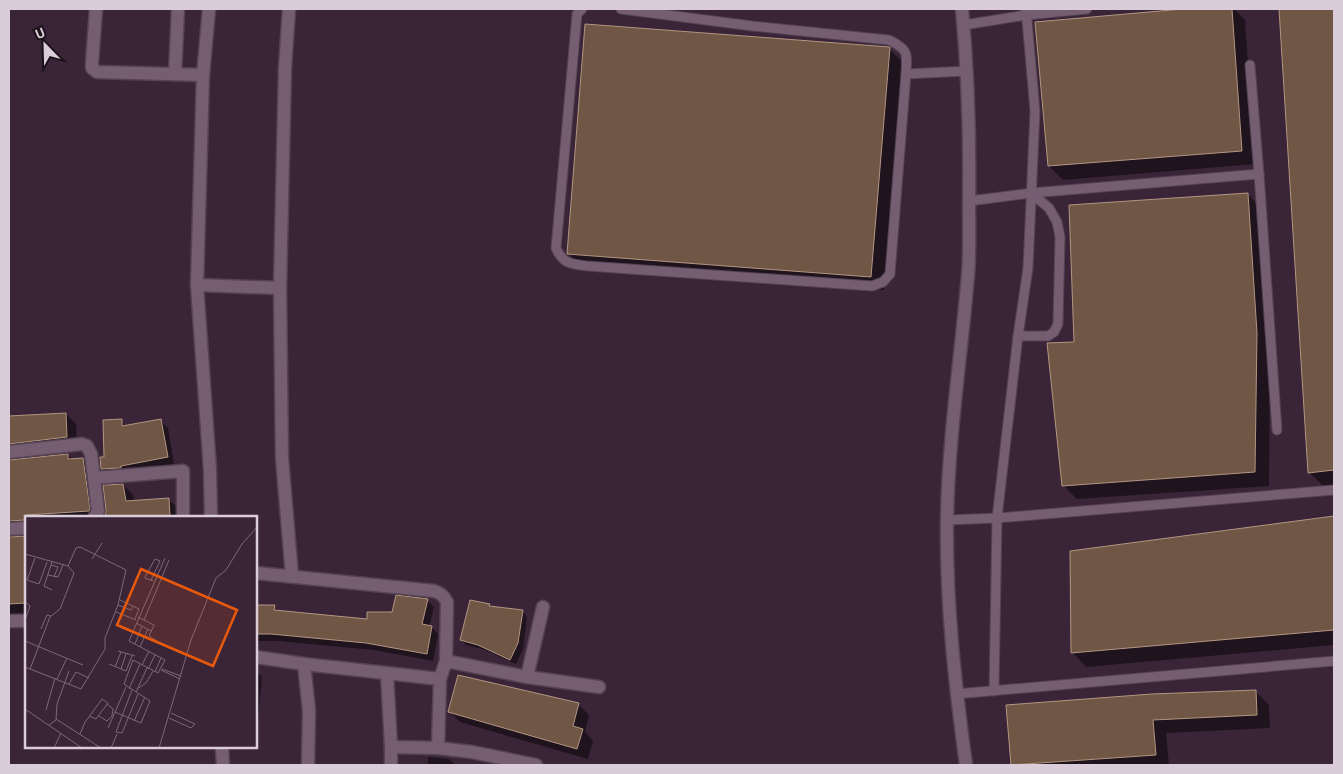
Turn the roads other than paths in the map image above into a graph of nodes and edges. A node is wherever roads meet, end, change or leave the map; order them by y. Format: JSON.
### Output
{"nodes":[{"id":1,"x":96,"y":9,"type":"edge"},
{"id":2,"x":178,"y":9,"type":"edge"},
{"id":3,"x":209,"y":9,"type":"edge"},
{"id":4,"x":289,"y":9,"type":"edge"},
{"id":5,"x":582,"y":9,"type":"edge"},
{"id":6,"x":621,"y":9,"type":"edge"},
{"id":7,"x":962,"y":9,"type":"edge"},
{"id":8,"x":1087,"y":9,"type":"edge"},
{"id":9,"x":1026,"y":12,"type":"edge"},
{"id":10,"x":964,"y":25,"type":"junction"},
{"id":11,"x":1250,"y":64,"type":"dead end"},
{"id":12,"x":967,"y":71,"type":"junction"},
{"id":13,"x":175,"y":74,"type":"junction"},
{"id":14,"x":906,"y":74,"type":"junction"},
{"id":15,"x":204,"y":75,"type":"junction"},
{"id":16,"x":1259,"y":174,"type":"junction"},
{"id":17,"x":1031,"y":193,"type":"junction"},
{"id":18,"x":969,"y":201,"type":"junction"},
{"id":19,"x":198,"y":285,"type":"junction"},
{"id":20,"x":280,"y":288,"type":"junction"},
{"id":21,"x":1018,"y":336,"type":"junction"},
{"id":22,"x":1277,"y":430,"type":"dead end"},
{"id":23,"x":9,"y":452,"type":"edge"},
{"id":24,"x":94,"y":478,"type":"junction"},
{"id":25,"x":1334,"y":490,"type":"edge"},
{"id":26,"x":95,"y":516,"type":"edge"},
{"id":27,"x":183,"y":516,"type":"edge"},
{"id":28,"x":211,"y":516,"type":"edge"},
{"id":29,"x":997,"y":518,"type":"junction"},
{"id":30,"x":947,"y":520,"type":"junction"},
{"id":31,"x":25,"y":528,"type":"edge"},
{"id":32,"x":9,"y":529,"type":"edge"},
{"id":33,"x":258,"y":573,"type":"edge"},
{"id":34,"x":292,"y":576,"type":"junction"},
{"id":35,"x":543,"y":607,"type":"dead end"},
{"id":36,"x":9,"y":621,"type":"edge"},
{"id":37,"x":25,"y":621,"type":"edge"},
{"id":38,"x":258,"y":657,"type":"edge"},
{"id":39,"x":446,"y":661,"type":"junction"},
{"id":40,"x":1334,"y":661,"type":"edge"},
{"id":41,"x":304,"y":664,"type":"junction"},
{"id":42,"x":387,"y":674,"type":"junction"},
{"id":43,"x":527,"y":676,"type":"junction"},
{"id":44,"x":440,"y":679,"type":"junction"},
{"id":45,"x":599,"y":687,"type":"dead end"},
{"id":46,"x":994,"y":690,"type":"junction"},
{"id":47,"x":956,"y":694,"type":"junction"},
{"id":48,"x":391,"y":747,"type":"junction"},
{"id":49,"x":438,"y":748,"type":"junction"},
{"id":50,"x":222,"y":749,"type":"edge"},
{"id":51,"x":472,"y":752,"type":"junction"},
{"id":52,"x":222,"y":765,"type":"edge"},
{"id":53,"x":308,"y":765,"type":"edge"},
{"id":54,"x":391,"y":765,"type":"edge"},
{"id":55,"x":472,"y":765,"type":"edge"},
{"id":56,"x":536,"y":765,"type":"edge"},
{"id":57,"x":966,"y":765,"type":"edge"}],
"edges":[{"from":1,"to":13,"type":"street"},
{"from":2,"to":13,"type":"street"},
{"from":3,"to":15,"type":"street"},
{"from":4,"to":20,"type":"street"},
{"from":5,"to":14,"type":"lane"},
{"from":6,"to":14,"type":"lane"},
{"from":7,"to":10,"type":"street"},
{"from":8,"to":9,"type":"lane"},
{"from":9,"to":10,"type":"lane"},
{"from":9,"to":17,"type":"lane"},
{"from":10,"to":12,"type":"street"},
{"from":11,"to":16,"type":"lane"},
{"from":12,"to":14,"type":"lane"},
{"from":12,"to":18,"type":"street"},
{"from":13,"to":15,"type":"street"},
{"from":15,"to":19,"type":"street"},
{"from":16,"to":17,"type":"lane"},
{"from":16,"to":22,"type":"lane"},
{"from":17,"to":18,"type":"lane"},
{"from":17,"to":21,"type":"lane"},
{"from":17,"to":21,"type":"lane"},
{"from":18,"to":30,"type":"street"},
{"from":19,"to":20,"type":"street"},
{"from":19,"to":28,"type":"street"},
{"from":20,"to":34,"type":"street"},
{"from":21,"to":29,"type":"lane"},
{"from":23,"to":24,"type":"street"},
{"from":24,"to":26,"type":"street"},
{"from":24,"to":27,"type":"street"},
{"from":25,"to":29,"type":"lane"},
{"from":29,"to":30,"type":"lane"},
{"from":29,"to":46,"type":"lane"},
{"from":30,"to":47,"type":"street"},
{"from":31,"to":32,"type":"street"},
{"from":33,"to":34,"type":"street"},
{"from":34,"to":39,"type":"street"},
{"from":35,"to":43,"type":"street"},
{"from":36,"to":37,"type":"street"},
{"from":38,"to":41,"type":"street"},
{"from":39,"to":43,"type":"street"},
{"from":39,"to":44,"type":"street"},
{"from":40,"to":46,"type":"lane"},
{"from":41,"to":42,"type":"street"},
{"from":41,"to":53,"type":"street"},
{"from":42,"to":44,"type":"street"},
{"from":42,"to":48,"type":"street"},
{"from":43,"to":45,"type":"street"},
{"from":44,"to":49,"type":"street"},
{"from":46,"to":47,"type":"lane"},
{"from":47,"to":57,"type":"street"},
{"from":48,"to":49,"type":"street"},
{"from":48,"to":54,"type":"street"},
{"from":49,"to":51,"type":"street"},
{"from":50,"to":52,"type":"street"},
{"from":51,"to":55,"type":"street"},
{"from":51,"to":56,"type":"street"}]}
